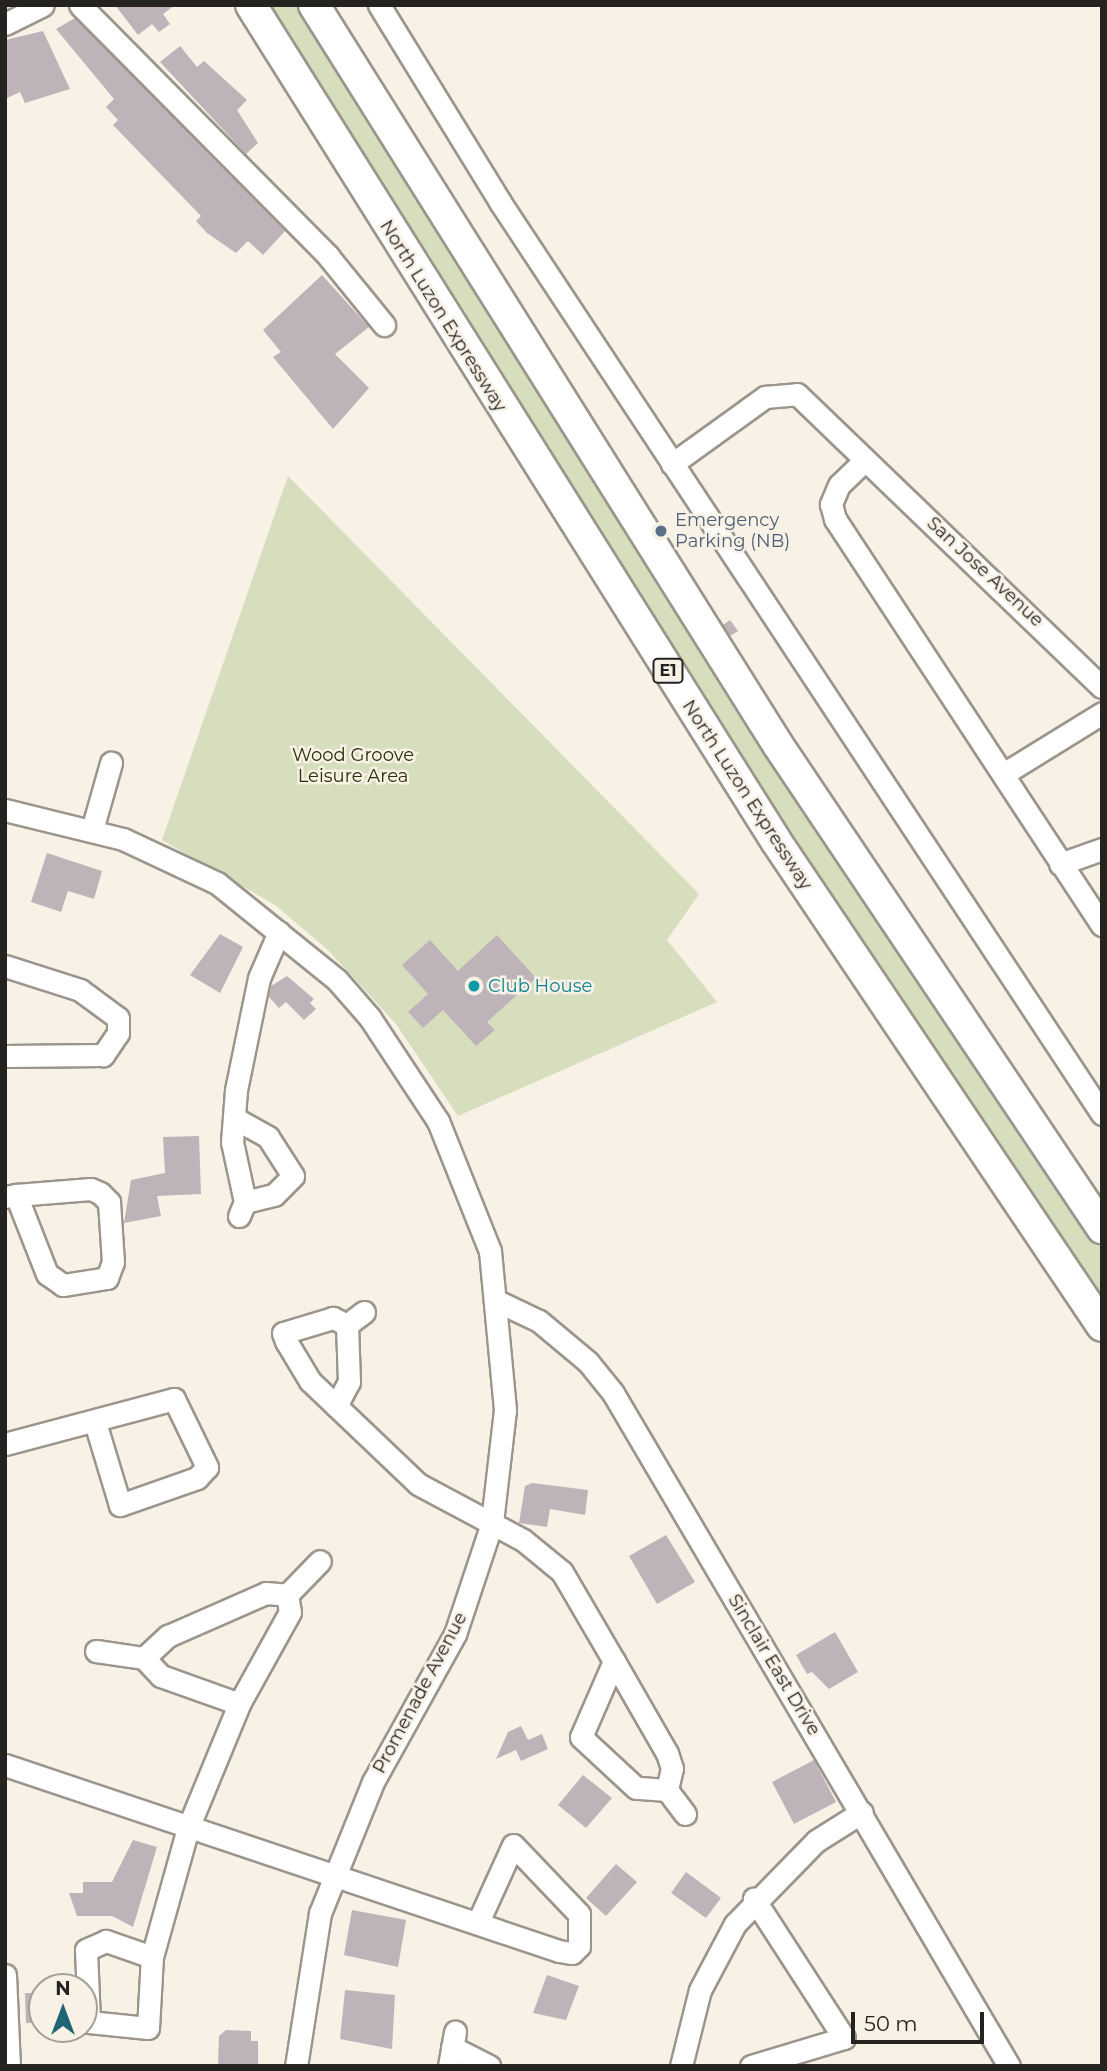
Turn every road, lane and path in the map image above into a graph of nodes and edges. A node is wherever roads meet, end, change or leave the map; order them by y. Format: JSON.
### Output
{"nodes":[{"id":1,"x":43,"y":5,"type":"edge"},
{"id":2,"x":80,"y":5,"type":"edge"},
{"id":3,"x":251,"y":5,"type":"edge"},
{"id":4,"x":314,"y":5,"type":"edge"},
{"id":5,"x":379,"y":5,"type":"edge"},
{"id":6,"x":5,"y":24,"type":"edge"},
{"id":7,"x":384,"y":325,"type":"dead end"},
{"id":8,"x":865,"y":460,"type":"junction"},
{"id":9,"x":672,"y":464,"type":"junction"},
{"id":10,"x":1102,"y":687,"type":"edge"},
{"id":11,"x":1102,"y":713,"type":"edge"},
{"id":12,"x":111,"y":763,"type":"dead end"},
{"id":13,"x":1005,"y":773,"type":"junction"},
{"id":14,"x":5,"y":810,"type":"edge"},
{"id":15,"x":92,"y":830,"type":"junction"},
{"id":16,"x":1102,"y":849,"type":"edge"},
{"id":17,"x":1060,"y":864,"type":"junction"},
{"id":18,"x":1102,"y":925,"type":"edge"},
{"id":19,"x":279,"y":932,"type":"junction"},
{"id":20,"x":5,"y":966,"type":"edge"},
{"id":21,"x":5,"y":1056,"type":"edge"},
{"id":22,"x":1102,"y":1114,"type":"edge"},
{"id":23,"x":234,"y":1118,"type":"junction"},
{"id":24,"x":11,"y":1196,"type":"edge"},
{"id":25,"x":1102,"y":1228,"type":"edge"},
{"id":26,"x":499,"y":1302,"type":"junction"},
{"id":27,"x":364,"y":1312,"type":"dead end"},
{"id":28,"x":346,"y":1325,"type":"junction"},
{"id":29,"x":1102,"y":1326,"type":"edge"},
{"id":30,"x":336,"y":1406,"type":"junction"},
{"id":31,"x":95,"y":1422,"type":"junction"},
{"id":32,"x":5,"y":1444,"type":"edge"},
{"id":33,"x":492,"y":1523,"type":"junction"},
{"id":34,"x":320,"y":1561,"type":"dead end"},
{"id":35,"x":287,"y":1595,"type":"junction"},
{"id":36,"x":96,"y":1651,"type":"dead end"},
{"id":37,"x":144,"y":1658,"type":"junction"},
{"id":38,"x":614,"y":1661,"type":"junction"},
{"id":39,"x":239,"y":1704,"type":"junction"},
{"id":40,"x":5,"y":1765,"type":"edge"},
{"id":41,"x":667,"y":1790,"type":"junction"},
{"id":42,"x":862,"y":1812,"type":"junction"},
{"id":43,"x":685,"y":1814,"type":"dead end"},
{"id":44,"x":188,"y":1828,"type":"junction"},
{"id":45,"x":335,"y":1875,"type":"junction"},
{"id":46,"x":754,"y":1899,"type":"junction"},
{"id":47,"x":478,"y":1922,"type":"junction"},
{"id":48,"x":152,"y":1957,"type":"junction"},
{"id":49,"x":5,"y":1975,"type":"edge"},
{"id":50,"x":452,"y":2048,"type":"edge"},
{"id":51,"x":9,"y":2066,"type":"edge"},
{"id":52,"x":296,"y":2066,"type":"edge"},
{"id":53,"x":489,"y":2066,"type":"edge"},
{"id":54,"x":681,"y":2066,"type":"edge"},
{"id":55,"x":751,"y":2066,"type":"edge"},
{"id":56,"x":1009,"y":2066,"type":"edge"}],
"edges":[{"from":1,"to":6,"type":"street"},
{"from":2,"to":7,"type":"street"},
{"from":3,"to":29,"type":"highway","name":"North Luzon Expressway","number":"E1"},
{"from":4,"to":25,"type":"highway"},
{"from":5,"to":9,"type":"street"},
{"from":8,"to":9,"type":"street","name":"San Jose Avenue"},
{"from":8,"to":10,"type":"street","name":"San Jose Avenue"},
{"from":8,"to":13,"type":"street"},
{"from":9,"to":22,"type":"street"},
{"from":11,"to":13,"type":"street"},
{"from":12,"to":15,"type":"street"},
{"from":13,"to":17,"type":"street"},
{"from":14,"to":15,"type":"street","name":"Promenade Avenue"},
{"from":15,"to":19,"type":"street","name":"Promenade Avenue"},
{"from":16,"to":17,"type":"street"},
{"from":17,"to":18,"type":"street"},
{"from":19,"to":23,"type":"street"},
{"from":19,"to":26,"type":"street","name":"Promenade Avenue"},
{"from":20,"to":21,"type":"street"},
{"from":23,"to":23,"type":"street"},
{"from":24,"to":24,"type":"street"},
{"from":26,"to":33,"type":"street","name":"Promenade Avenue"},
{"from":26,"to":42,"type":"street","name":"Sinclair East Drive"},
{"from":27,"to":28,"type":"street"},
{"from":28,"to":30,"type":"street"},
{"from":28,"to":30,"type":"street"},
{"from":30,"to":33,"type":"street"},
{"from":31,"to":31,"type":"street"},
{"from":31,"to":32,"type":"street"},
{"from":33,"to":38,"type":"street"},
{"from":33,"to":45,"type":"street","name":"Promenade Avenue"},
{"from":34,"to":35,"type":"street"},
{"from":35,"to":37,"type":"street"},
{"from":35,"to":39,"type":"street"},
{"from":36,"to":37,"type":"street"},
{"from":37,"to":39,"type":"street"},
{"from":38,"to":41,"type":"street"},
{"from":38,"to":41,"type":"street"},
{"from":39,"to":44,"type":"street"},
{"from":40,"to":44,"type":"street"},
{"from":41,"to":43,"type":"street"},
{"from":42,"to":46,"type":"street"},
{"from":42,"to":56,"type":"street","name":"Sinclair East Drive"},
{"from":44,"to":45,"type":"street"},
{"from":44,"to":48,"type":"street"},
{"from":45,"to":47,"type":"street"},
{"from":45,"to":52,"type":"street","name":"Promenade Avenue"},
{"from":46,"to":54,"type":"street"},
{"from":46,"to":55,"type":"street"},
{"from":47,"to":47,"type":"street"},
{"from":48,"to":48,"type":"street"},
{"from":49,"to":51,"type":"street"},
{"from":50,"to":53,"type":"street"}]}
